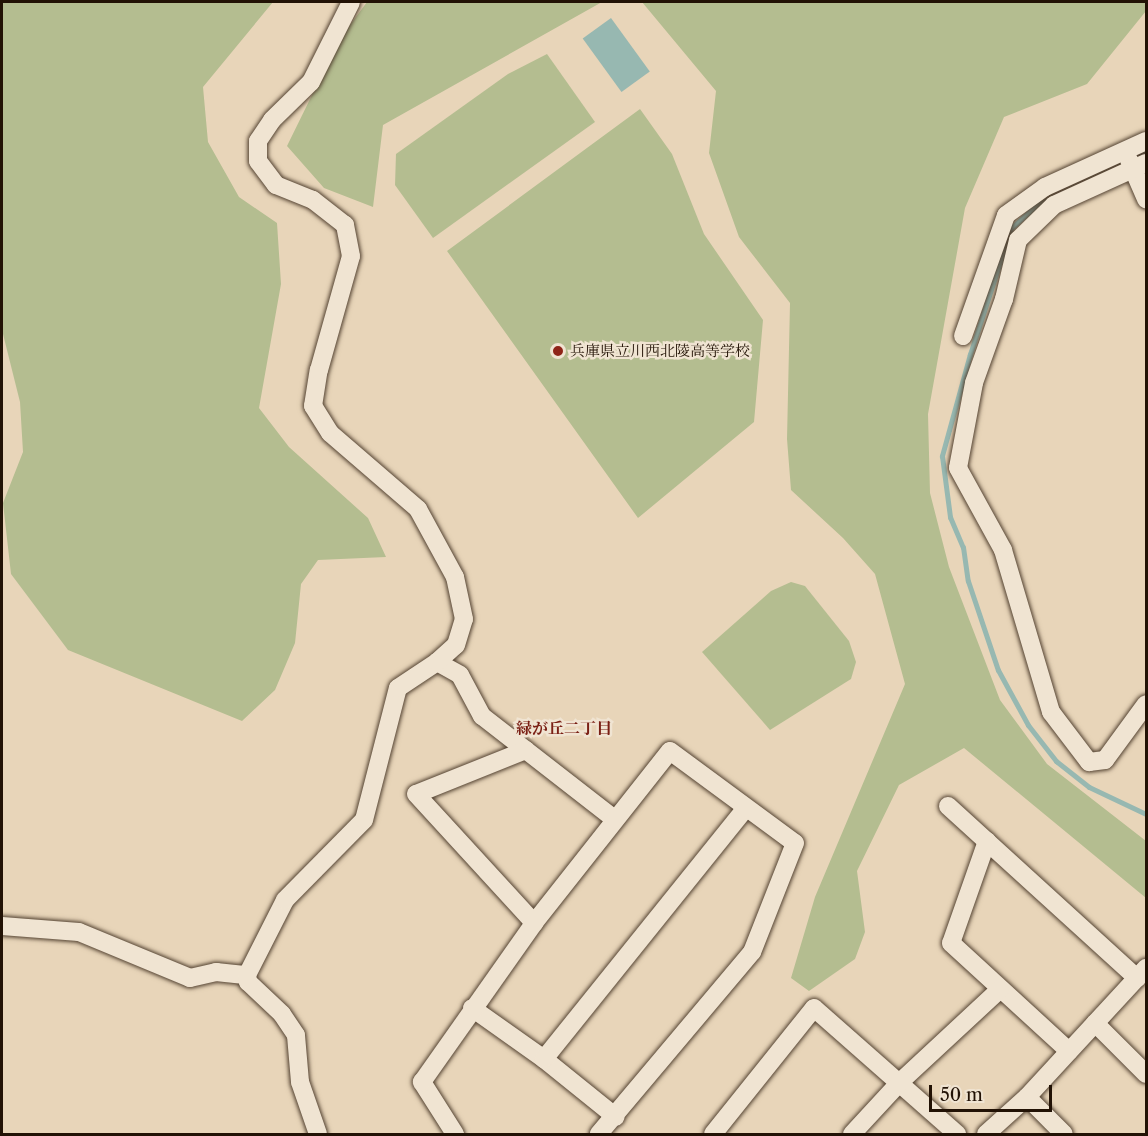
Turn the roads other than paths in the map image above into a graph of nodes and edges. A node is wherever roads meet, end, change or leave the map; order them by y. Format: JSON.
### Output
{"nodes":[{"id":1,"x":351,"y":2,"type":"edge"},
{"id":2,"x":1146,"y":141,"type":"edge"},
{"id":3,"x":1125,"y":154,"type":"junction"},
{"id":4,"x":1141,"y":167,"type":"edge"},
{"id":5,"x":1146,"y":199,"type":"edge"},
{"id":6,"x":963,"y":336,"type":"dead end"},
{"id":7,"x":437,"y":662,"type":"junction"},
{"id":8,"x":1146,"y":704,"type":"edge"},
{"id":9,"x":526,"y":750,"type":"junction"},
{"id":10,"x":948,"y":806,"type":"dead end"},
{"id":11,"x":746,"y":808,"type":"junction"},
{"id":12,"x":613,"y":818,"type":"junction"},
{"id":13,"x":987,"y":841,"type":"junction"},
{"id":14,"x":534,"y":923,"type":"junction"},
{"id":15,"x":2,"y":926,"type":"edge"},
{"id":16,"x":1142,"y":973,"type":"edge"},
{"id":17,"x":247,"y":975,"type":"junction"},
{"id":18,"x":1000,"y":989,"type":"junction"},
{"id":19,"x":472,"y":1008,"type":"junction"},
{"id":20,"x":1095,"y":1023,"type":"junction"},
{"id":21,"x":1069,"y":1051,"type":"junction"},
{"id":22,"x":544,"y":1059,"type":"junction"},
{"id":23,"x":1146,"y":1074,"type":"edge"},
{"id":24,"x":899,"y":1083,"type":"junction"},
{"id":25,"x":1027,"y":1097,"type":"junction"},
{"id":26,"x":616,"y":1117,"type":"junction"},
{"id":27,"x":318,"y":1134,"type":"edge"},
{"id":28,"x":455,"y":1134,"type":"edge"},
{"id":29,"x":599,"y":1134,"type":"edge"},
{"id":30,"x":713,"y":1134,"type":"edge"},
{"id":31,"x":852,"y":1134,"type":"edge"},
{"id":32,"x":957,"y":1134,"type":"edge"},
{"id":33,"x":986,"y":1134,"type":"edge"},
{"id":34,"x":1064,"y":1134,"type":"edge"}],
"edges":[{"from":1,"to":7,"type":"street"},
{"from":2,"to":3,"type":"street"},
{"from":3,"to":4,"type":"street"},
{"from":3,"to":6,"type":"street"},
{"from":4,"to":5,"type":"street"},
{"from":4,"to":8,"type":"street"},
{"from":7,"to":9,"type":"street"},
{"from":7,"to":17,"type":"street"},
{"from":9,"to":12,"type":"street"},
{"from":9,"to":14,"type":"street"},
{"from":10,"to":13,"type":"street"},
{"from":11,"to":12,"type":"street"},
{"from":11,"to":22,"type":"street"},
{"from":11,"to":26,"type":"street"},
{"from":12,"to":14,"type":"street"},
{"from":13,"to":16,"type":"street"},
{"from":13,"to":18,"type":"street"},
{"from":14,"to":19,"type":"street"},
{"from":15,"to":17,"type":"street"},
{"from":16,"to":20,"type":"street"},
{"from":17,"to":27,"type":"street"},
{"from":18,"to":21,"type":"street"},
{"from":18,"to":24,"type":"street"},
{"from":19,"to":22,"type":"street"},
{"from":19,"to":28,"type":"street"},
{"from":20,"to":21,"type":"street"},
{"from":20,"to":23,"type":"street"},
{"from":21,"to":25,"type":"street"},
{"from":22,"to":26,"type":"street"},
{"from":24,"to":30,"type":"street"},
{"from":24,"to":31,"type":"street"},
{"from":24,"to":32,"type":"street"},
{"from":25,"to":33,"type":"street"},
{"from":25,"to":34,"type":"street"},
{"from":26,"to":29,"type":"street"}]}
